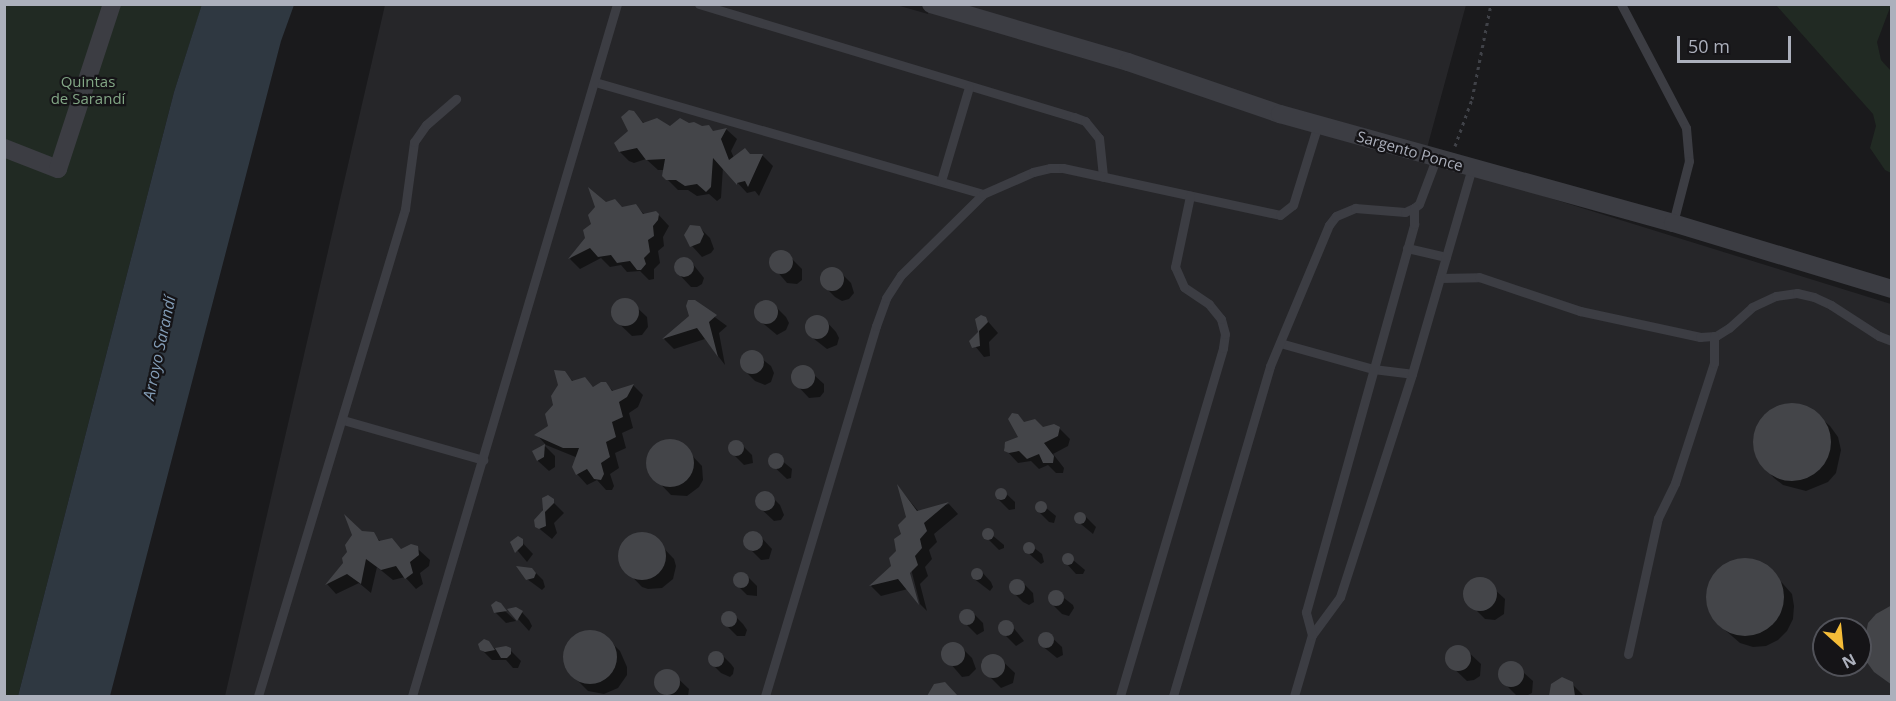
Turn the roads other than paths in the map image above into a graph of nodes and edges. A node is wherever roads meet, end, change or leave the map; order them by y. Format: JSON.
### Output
{"nodes":[{"id":1,"x":112,"y":4,"type":"edge"},
{"id":2,"x":617,"y":4,"type":"edge"},
{"id":3,"x":699,"y":4,"type":"edge"},
{"id":4,"x":931,"y":4,"type":"edge"},
{"id":5,"x":1621,"y":4,"type":"edge"},
{"id":6,"x":595,"y":82,"type":"junction"},
{"id":7,"x":969,"y":87,"type":"junction"},
{"id":8,"x":456,"y":99,"type":"dead end"},
{"id":9,"x":1318,"y":124,"type":"junction"},
{"id":10,"x":4,"y":148,"type":"edge"},
{"id":11,"x":1444,"y":161,"type":"junction"},
{"id":12,"x":1472,"y":168,"type":"junction"},
{"id":13,"x":1103,"y":177,"type":"junction"},
{"id":14,"x":941,"y":181,"type":"junction"},
{"id":15,"x":983,"y":194,"type":"junction"},
{"id":16,"x":1190,"y":196,"type":"junction"},
{"id":17,"x":1414,"y":208,"type":"junction"},
{"id":18,"x":1672,"y":224,"type":"junction"},
{"id":19,"x":1407,"y":248,"type":"junction"},
{"id":20,"x":1446,"y":258,"type":"junction"},
{"id":21,"x":1440,"y":278,"type":"junction"},
{"id":22,"x":1892,"y":289,"type":"edge"},
{"id":23,"x":1714,"y":336,"type":"junction"},
{"id":24,"x":1892,"y":341,"type":"edge"},
{"id":25,"x":1280,"y":343,"type":"junction"},
{"id":26,"x":1373,"y":369,"type":"junction"},
{"id":27,"x":1412,"y":374,"type":"junction"},
{"id":28,"x":343,"y":420,"type":"junction"},
{"id":29,"x":483,"y":460,"type":"junction"},
{"id":30,"x":1312,"y":635,"type":"junction"},
{"id":31,"x":1628,"y":654,"type":"dead end"},
{"id":32,"x":258,"y":696,"type":"edge"},
{"id":33,"x":412,"y":696,"type":"edge"},
{"id":34,"x":765,"y":696,"type":"edge"},
{"id":35,"x":1119,"y":696,"type":"edge"},
{"id":36,"x":1173,"y":696,"type":"edge"},
{"id":37,"x":1294,"y":696,"type":"edge"}],
"edges":[{"from":1,"to":10,"type":"street"},
{"from":2,"to":6,"type":"lane"},
{"from":3,"to":7,"type":"lane"},
{"from":4,"to":9,"type":"street","name":"Sargento Ponce"},
{"from":5,"to":18,"type":"lane"},
{"from":6,"to":14,"type":"lane"},
{"from":6,"to":29,"type":"lane"},
{"from":7,"to":13,"type":"lane"},
{"from":7,"to":14,"type":"lane"},
{"from":8,"to":28,"type":"lane"},
{"from":9,"to":11,"type":"street","name":"Sargento Ponce"},
{"from":9,"to":16,"type":"lane"},
{"from":11,"to":12,"type":"street","name":"Sargento Ponce"},
{"from":11,"to":17,"type":"lane"},
{"from":12,"to":18,"type":"street","name":"Sargento Ponce"},
{"from":12,"to":20,"type":"lane"},
{"from":13,"to":15,"type":"lane"},
{"from":13,"to":16,"type":"lane"},
{"from":14,"to":15,"type":"lane"},
{"from":15,"to":34,"type":"lane"},
{"from":16,"to":35,"type":"lane"},
{"from":17,"to":19,"type":"lane"},
{"from":17,"to":25,"type":"lane"},
{"from":18,"to":22,"type":"street","name":"Sargento Ponce"},
{"from":19,"to":20,"type":"lane"},
{"from":19,"to":26,"type":"lane"},
{"from":20,"to":21,"type":"lane"},
{"from":21,"to":23,"type":"lane"},
{"from":21,"to":27,"type":"lane"},
{"from":23,"to":24,"type":"lane"},
{"from":23,"to":31,"type":"lane"},
{"from":25,"to":26,"type":"lane"},
{"from":25,"to":36,"type":"lane"},
{"from":26,"to":27,"type":"lane"},
{"from":26,"to":30,"type":"lane"},
{"from":27,"to":30,"type":"lane"},
{"from":28,"to":29,"type":"lane"},
{"from":28,"to":32,"type":"lane"},
{"from":29,"to":33,"type":"lane"},
{"from":30,"to":37,"type":"lane"}]}
